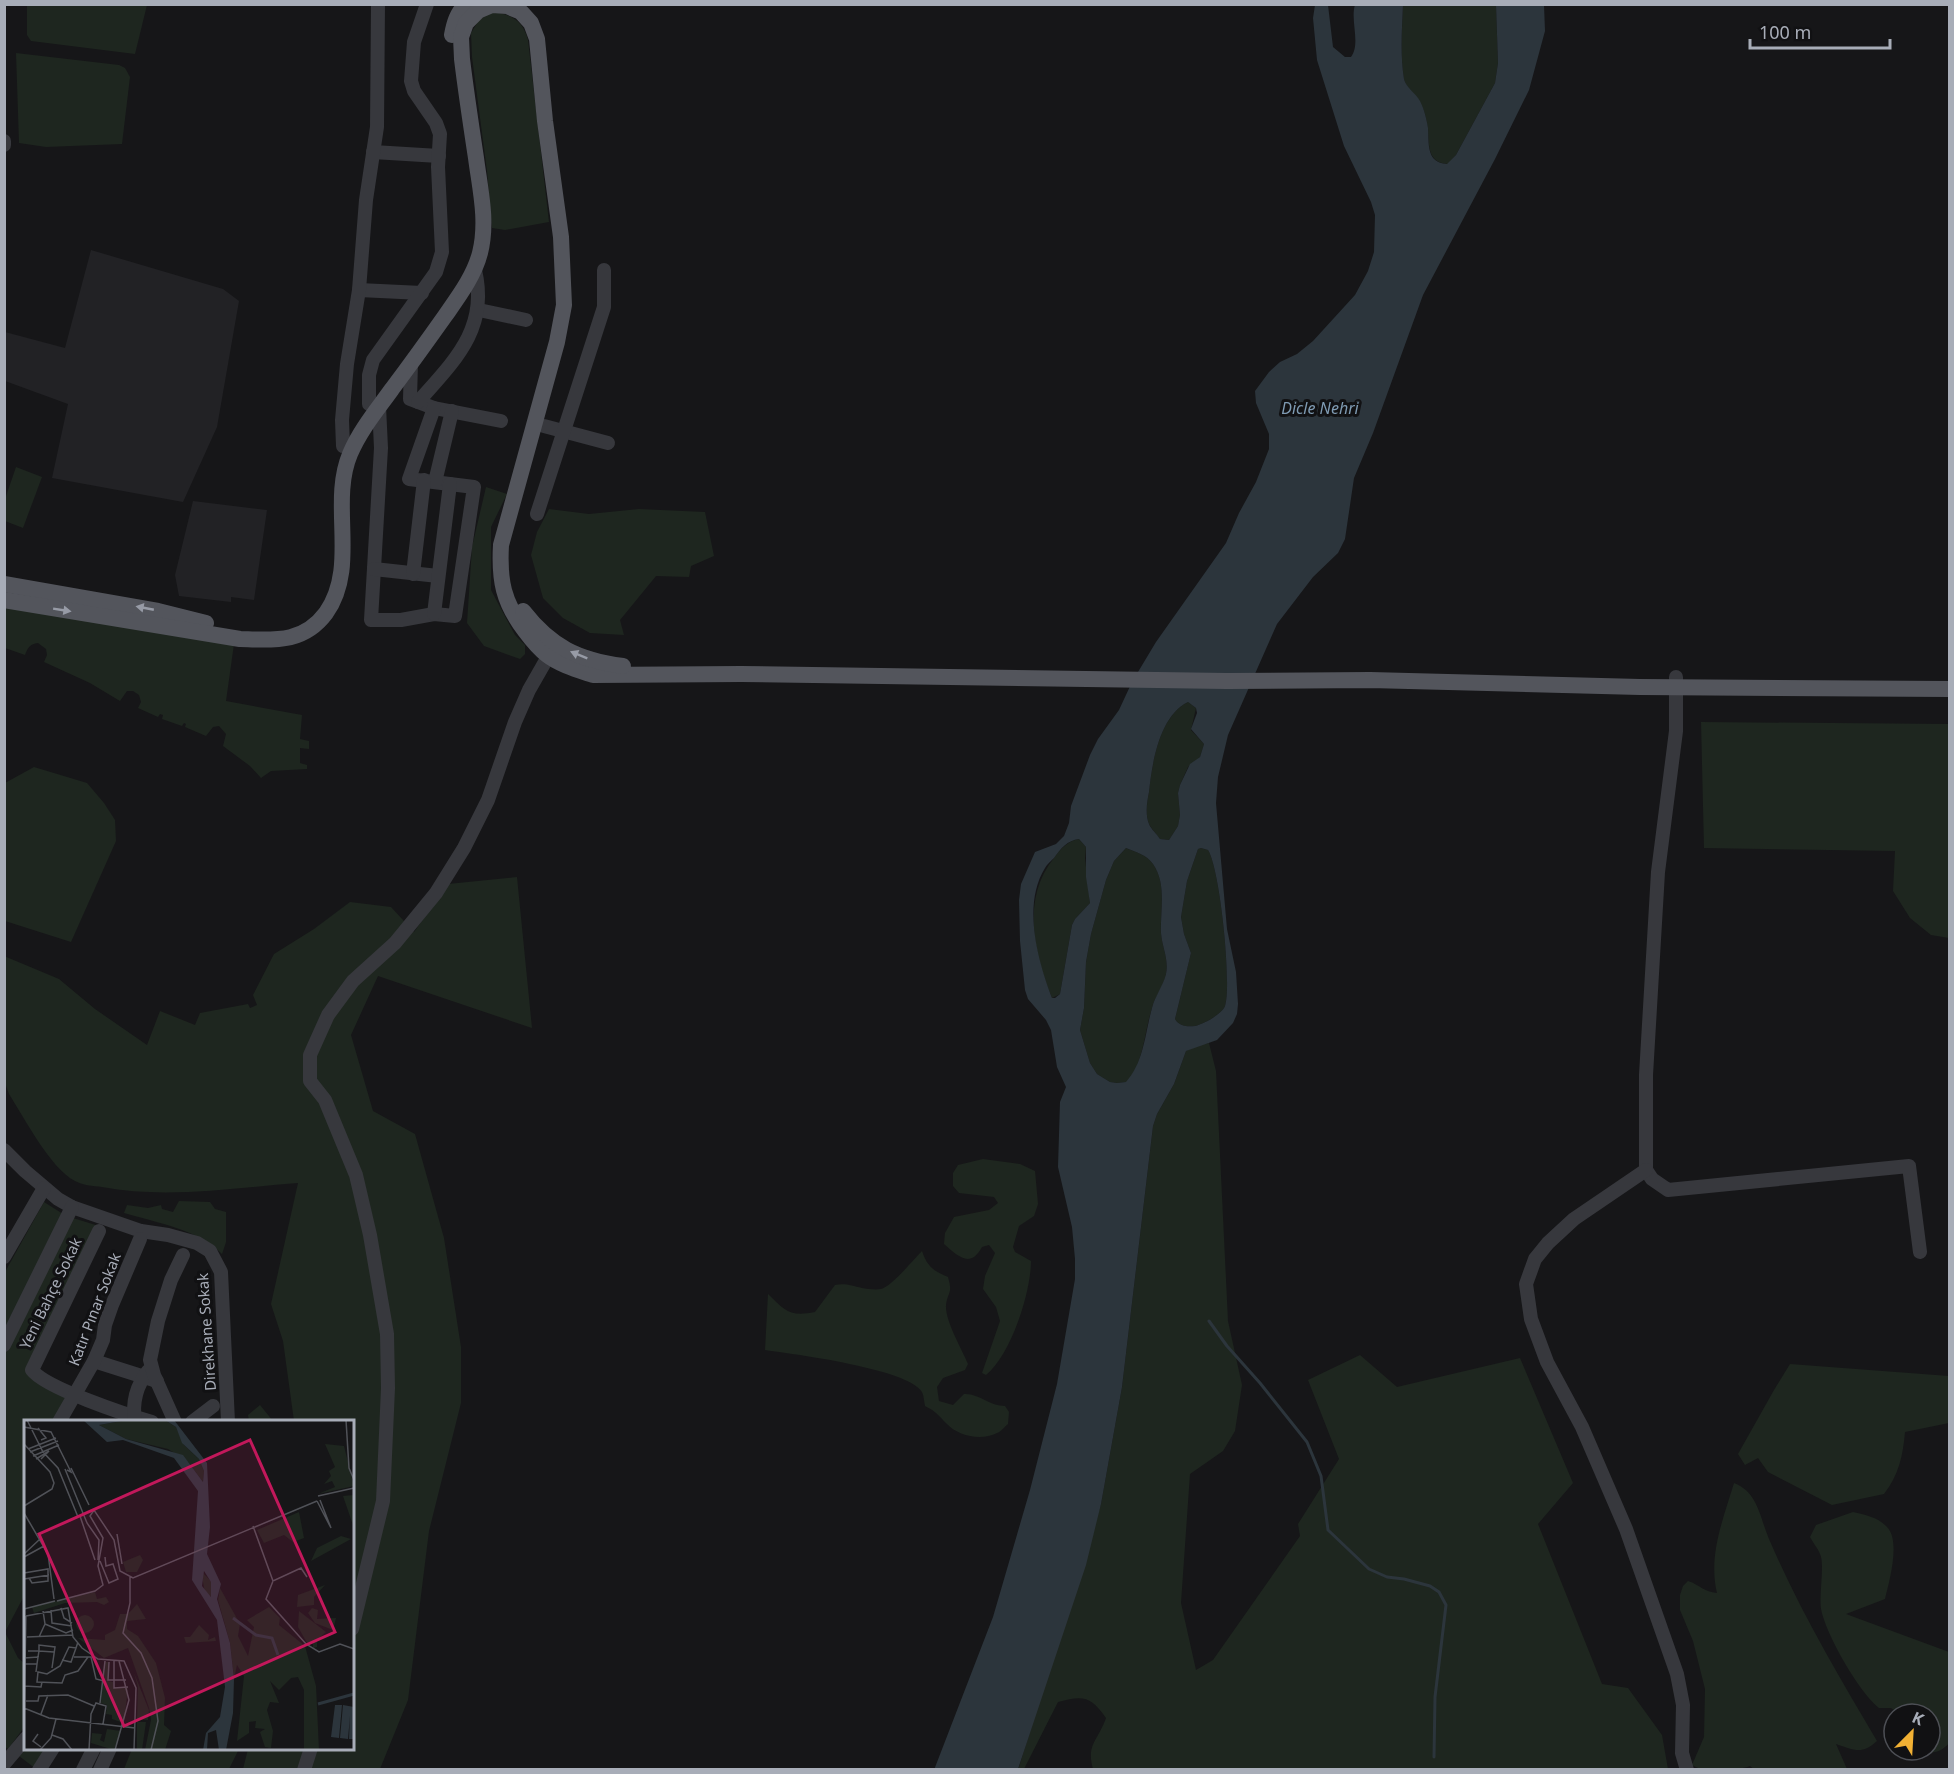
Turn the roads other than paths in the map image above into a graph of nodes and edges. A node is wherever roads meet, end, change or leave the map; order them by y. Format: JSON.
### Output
{"nodes":[{"id":1,"x":378,"y":4,"type":"edge"},
{"id":2,"x":427,"y":4,"type":"edge"},
{"id":3,"x":467,"y":4,"type":"edge"},
{"id":4,"x":526,"y":4,"type":"edge"},
{"id":5,"x":373,"y":153,"type":"junction"},
{"id":6,"x":439,"y":156,"type":"junction"},
{"id":7,"x":475,"y":270,"type":"junction"},
{"id":8,"x":604,"y":270,"type":"dead end"},
{"id":9,"x":359,"y":290,"type":"junction"},
{"id":10,"x":422,"y":293,"type":"junction"},
{"id":11,"x":479,"y":310,"type":"junction"},
{"id":12,"x":526,"y":320,"type":"dead end"},
{"id":13,"x":411,"y":363,"type":"junction"},
{"id":14,"x":418,"y":402,"type":"junction"},
{"id":15,"x":374,"y":405,"type":"junction"},
{"id":16,"x":434,"y":408,"type":"junction"},
{"id":17,"x":452,"y":411,"type":"junction"},
{"id":18,"x":501,"y":421,"type":"dead end"},
{"id":19,"x":544,"y":426,"type":"junction"},
{"id":20,"x":564,"y":432,"type":"junction"},
{"id":21,"x":608,"y":443,"type":"dead end"},
{"id":22,"x":343,"y":446,"type":"junction"},
{"id":23,"x":430,"y":481,"type":"junction"},
{"id":24,"x":450,"y":484,"type":"junction"},
{"id":25,"x":537,"y":514,"type":"dead end"},
{"id":26,"x":374,"y":569,"type":"junction"},
{"id":27,"x":413,"y":574,"type":"junction"},
{"id":28,"x":438,"y":576,"type":"junction"},
{"id":29,"x":4,"y":584,"type":"edge"},
{"id":30,"x":4,"y":600,"type":"edge"},
{"id":31,"x":434,"y":614,"type":"junction"},
{"id":32,"x":552,"y":649,"type":"junction"},
{"id":33,"x":1950,"y":680,"type":"edge"},
{"id":34,"x":1676,"y":682,"type":"junction"},
{"id":35,"x":1950,"y":689,"type":"edge"},
{"id":36,"x":4,"y":1150,"type":"edge"},
{"id":37,"x":1646,"y":1170,"type":"junction"},
{"id":38,"x":44,"y":1188,"type":"junction"},
{"id":39,"x":72,"y":1207,"type":"junction"},
{"id":40,"x":99,"y":1231,"type":"dead end"},
{"id":41,"x":140,"y":1239,"type":"dead end"},
{"id":42,"x":1920,"y":1252,"type":"dead end"},
{"id":43,"x":183,"y":1255,"type":"dead end"},
{"id":44,"x":4,"y":1257,"type":"edge"},
{"id":45,"x":4,"y":1345,"type":"edge"},
{"id":46,"x":94,"y":1361,"type":"junction"},
{"id":47,"x":147,"y":1372,"type":"junction"},
{"id":48,"x":76,"y":1396,"type":"junction"},
{"id":49,"x":213,"y":1406,"type":"dead end"},
{"id":50,"x":135,"y":1419,"type":"edge"},
{"id":51,"x":60,"y":1420,"type":"edge"},
{"id":52,"x":174,"y":1420,"type":"edge"},
{"id":53,"x":195,"y":1420,"type":"edge"},
{"id":54,"x":228,"y":1420,"type":"edge"},
{"id":55,"x":354,"y":1621,"type":"edge"},
{"id":56,"x":24,"y":1740,"type":"edge"},
{"id":57,"x":52,"y":1750,"type":"edge"},
{"id":58,"x":93,"y":1750,"type":"edge"},
{"id":59,"x":311,"y":1750,"type":"edge"},
{"id":60,"x":106,"y":1751,"type":"edge"},
{"id":61,"x":4,"y":1764,"type":"edge"},
{"id":62,"x":39,"y":1770,"type":"edge"},
{"id":63,"x":83,"y":1770,"type":"edge"},
{"id":64,"x":100,"y":1770,"type":"edge"},
{"id":65,"x":304,"y":1770,"type":"edge"},
{"id":66,"x":1687,"y":1770,"type":"edge"}],
"edges":[{"from":1,"to":5,"type":"street"},
{"from":2,"to":6,"type":"street"},
{"from":3,"to":15,"type":"main road"},
{"from":4,"to":19,"type":"main road"},
{"from":5,"to":6,"type":"street"},
{"from":5,"to":9,"type":"street"},
{"from":6,"to":10,"type":"street"},
{"from":7,"to":11,"type":"street"},
{"from":7,"to":13,"type":"main road"},
{"from":7,"to":32,"type":"main road"},
{"from":8,"to":20,"type":"street"},
{"from":9,"to":10,"type":"street"},
{"from":9,"to":22,"type":"street"},
{"from":10,"to":15,"type":"street"},
{"from":11,"to":12,"type":"street"},
{"from":11,"to":14,"type":"street"},
{"from":13,"to":14,"type":"street"},
{"from":13,"to":15,"type":"main road"},
{"from":14,"to":16,"type":"street"},
{"from":15,"to":22,"type":"main road"},
{"from":15,"to":26,"type":"street"},
{"from":30,"to":15,"type":"main road","one_way":true},
{"from":16,"to":17,"type":"street"},
{"from":16,"to":23,"type":"street"},
{"from":17,"to":18,"type":"street"},
{"from":17,"to":23,"type":"street"},
{"from":19,"to":20,"type":"street"},
{"from":19,"to":32,"type":"main road"},
{"from":20,"to":21,"type":"street"},
{"from":20,"to":25,"type":"street"},
{"from":22,"to":29,"type":"main road","one_way":true},
{"from":23,"to":24,"type":"street"},
{"from":23,"to":27,"type":"street"},
{"from":24,"to":28,"type":"street"},
{"from":24,"to":31,"type":"street"},
{"from":26,"to":27,"type":"street"},
{"from":26,"to":31,"type":"street"},
{"from":27,"to":28,"type":"street"},
{"from":28,"to":31,"type":"street"},
{"from":32,"to":34,"type":"main road"},
{"from":32,"to":55,"type":"street"},
{"from":33,"to":34,"type":"main road"},
{"from":34,"to":35,"type":"main road"},
{"from":34,"to":37,"type":"street"},
{"from":36,"to":38,"type":"street","name":"Direkhane Sokak"},
{"from":37,"to":42,"type":"street"},
{"from":37,"to":66,"type":"street"},
{"from":38,"to":39,"type":"street","name":"Direkhane Sokak"},
{"from":38,"to":44,"type":"street"},
{"from":39,"to":45,"type":"street"},
{"from":39,"to":54,"type":"street","name":"Direkhane Sokak"},
{"from":40,"to":48,"type":"street","name":"Yeni Bahçe Sokak"},
{"from":41,"to":46,"type":"street","name":"Katır Pınar Sokak"},
{"from":43,"to":47,"type":"street"},
{"from":46,"to":47,"type":"street"},
{"from":46,"to":48,"type":"street","name":"Katır Pınar Sokak"},
{"from":47,"to":50,"type":"street"},
{"from":47,"to":52,"type":"street"},
{"from":48,"to":50,"type":"street"},
{"from":48,"to":51,"type":"street","name":"Katır Pınar Sokak"},
{"from":49,"to":53,"type":"street"},
{"from":56,"to":61,"type":"street"},
{"from":57,"to":62,"type":"street"},
{"from":58,"to":63,"type":"street"},
{"from":59,"to":65,"type":"street"},
{"from":60,"to":64,"type":"street"}]}
